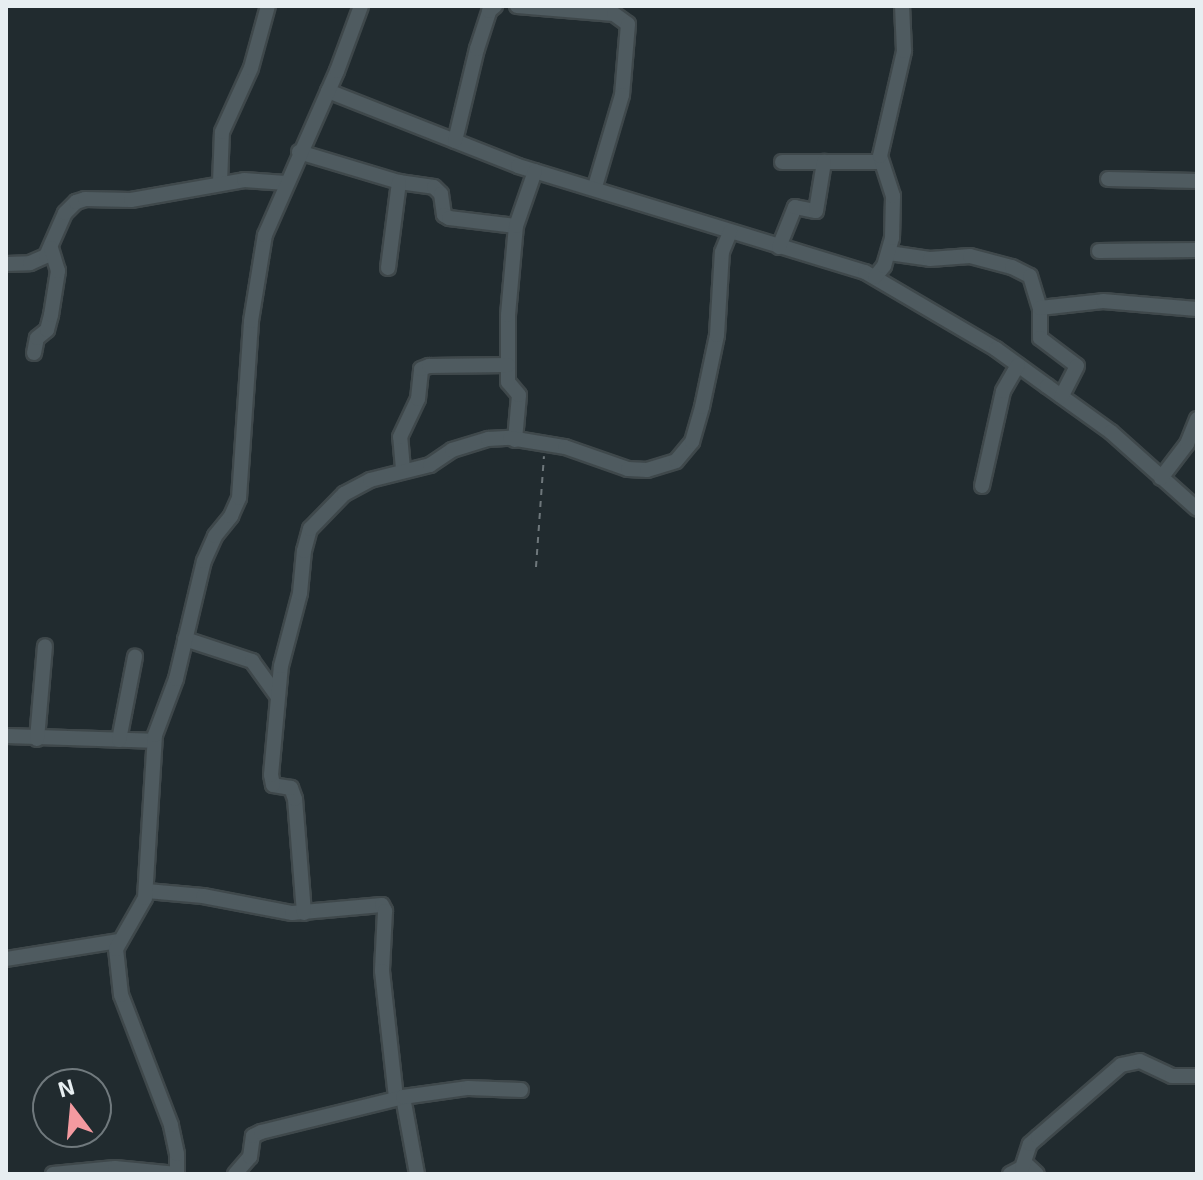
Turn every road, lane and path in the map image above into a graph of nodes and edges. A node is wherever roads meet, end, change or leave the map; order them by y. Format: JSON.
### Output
{"nodes":[{"id":1,"x":268,"y":6,"type":"edge"},
{"id":2,"x":361,"y":6,"type":"edge"},
{"id":3,"x":495,"y":6,"type":"edge"},
{"id":4,"x":517,"y":6,"type":"edge"},
{"id":5,"x":902,"y":6,"type":"edge"},
{"id":6,"x":328,"y":91,"type":"junction"},
{"id":7,"x":455,"y":141,"type":"junction"},
{"id":8,"x":299,"y":152,"type":"junction"},
{"id":9,"x":782,"y":162,"type":"dead end"},
{"id":10,"x":824,"y":162,"type":"junction"},
{"id":11,"x":881,"y":162,"type":"junction"},
{"id":12,"x":535,"y":171,"type":"junction"},
{"id":13,"x":1108,"y":179,"type":"dead end"},
{"id":14,"x":1197,"y":181,"type":"edge"},
{"id":15,"x":399,"y":182,"type":"junction"},
{"id":16,"x":220,"y":183,"type":"junction"},
{"id":17,"x":286,"y":183,"type":"junction"},
{"id":18,"x":595,"y":187,"type":"junction"},
{"id":19,"x":516,"y":226,"type":"junction"},
{"id":20,"x":730,"y":232,"type":"junction"},
{"id":21,"x":781,"y":241,"type":"junction"},
{"id":22,"x":51,"y":248,"type":"junction"},
{"id":23,"x":1197,"y":250,"type":"edge"},
{"id":24,"x":1099,"y":251,"type":"dead end"},
{"id":25,"x":884,"y":263,"type":"junction"},
{"id":26,"x":6,"y":264,"type":"edge"},
{"id":27,"x":388,"y":268,"type":"dead end"},
{"id":28,"x":1040,"y":308,"type":"junction"},
{"id":29,"x":1197,"y":309,"type":"edge"},
{"id":30,"x":34,"y":353,"type":"dead end"},
{"id":31,"x":508,"y":365,"type":"junction"},
{"id":32,"x":1018,"y":365,"type":"junction"},
{"id":33,"x":1062,"y":396,"type":"junction"},
{"id":34,"x":1197,"y":419,"type":"edge"},
{"id":35,"x":515,"y":440,"type":"junction"},
{"id":36,"x":545,"y":445,"type":"junction"},
{"id":37,"x":403,"y":469,"type":"junction"},
{"id":38,"x":1161,"y":478,"type":"junction"},
{"id":39,"x":982,"y":486,"type":"dead end"},
{"id":40,"x":1197,"y":509,"type":"edge"},
{"id":41,"x":536,"y":567,"type":"dead end"},
{"id":42,"x":185,"y":639,"type":"junction"},
{"id":43,"x":45,"y":646,"type":"dead end"},
{"id":44,"x":135,"y":657,"type":"dead end"},
{"id":45,"x":278,"y":697,"type":"junction"},
{"id":46,"x":6,"y":736,"type":"edge"},
{"id":47,"x":37,"y":739,"type":"junction"},
{"id":48,"x":119,"y":740,"type":"junction"},
{"id":49,"x":153,"y":741,"type":"junction"},
{"id":50,"x":147,"y":891,"type":"junction"},
{"id":51,"x":304,"y":913,"type":"junction"},
{"id":52,"x":119,"y":941,"type":"junction"},
{"id":53,"x":6,"y":959,"type":"edge"},
{"id":54,"x":1197,"y":1076,"type":"edge"},
{"id":55,"x":521,"y":1090,"type":"dead end"},
{"id":56,"x":400,"y":1098,"type":"junction"},
{"id":57,"x":1025,"y":1163,"type":"junction"},
{"id":58,"x":53,"y":1174,"type":"edge"},
{"id":59,"x":177,"y":1174,"type":"edge"},
{"id":60,"x":235,"y":1174,"type":"edge"},
{"id":61,"x":417,"y":1174,"type":"edge"},
{"id":62,"x":1010,"y":1174,"type":"edge"},
{"id":63,"x":1037,"y":1174,"type":"edge"}],
"edges":[{"from":1,"to":16,"type":"street"},
{"from":2,"to":6,"type":"street"},
{"from":3,"to":7,"type":"street"},
{"from":4,"to":18,"type":"street"},
{"from":5,"to":11,"type":"street"},
{"from":6,"to":7,"type":"street"},
{"from":6,"to":8,"type":"street"},
{"from":7,"to":12,"type":"street"},
{"from":8,"to":15,"type":"street"},
{"from":8,"to":17,"type":"street"},
{"from":9,"to":10,"type":"street"},
{"from":10,"to":11,"type":"street"},
{"from":10,"to":21,"type":"street"},
{"from":11,"to":25,"type":"street"},
{"from":12,"to":18,"type":"street"},
{"from":12,"to":19,"type":"street"},
{"from":13,"to":14,"type":"street"},
{"from":15,"to":19,"type":"street"},
{"from":15,"to":27,"type":"street"},
{"from":16,"to":17,"type":"street"},
{"from":16,"to":22,"type":"street"},
{"from":17,"to":42,"type":"street"},
{"from":18,"to":20,"type":"street"},
{"from":19,"to":31,"type":"street"},
{"from":20,"to":21,"type":"street"},
{"from":20,"to":36,"type":"street"},
{"from":21,"to":25,"type":"street"},
{"from":22,"to":26,"type":"street"},
{"from":22,"to":30,"type":"street"},
{"from":23,"to":24,"type":"street"},
{"from":25,"to":28,"type":"street"},
{"from":25,"to":32,"type":"street"},
{"from":28,"to":29,"type":"street"},
{"from":28,"to":33,"type":"street"},
{"from":31,"to":35,"type":"street"},
{"from":31,"to":37,"type":"street"},
{"from":32,"to":33,"type":"street"},
{"from":32,"to":39,"type":"street"},
{"from":33,"to":38,"type":"street"},
{"from":34,"to":38,"type":"street"},
{"from":35,"to":36,"type":"street"},
{"from":35,"to":37,"type":"street"},
{"from":36,"to":41,"type":"path"},
{"from":37,"to":45,"type":"street"},
{"from":38,"to":40,"type":"street"},
{"from":42,"to":45,"type":"street"},
{"from":42,"to":49,"type":"street"},
{"from":43,"to":47,"type":"street"},
{"from":44,"to":48,"type":"street"},
{"from":45,"to":51,"type":"street"},
{"from":46,"to":47,"type":"street"},
{"from":47,"to":48,"type":"street"},
{"from":48,"to":49,"type":"street"},
{"from":49,"to":50,"type":"street"},
{"from":50,"to":51,"type":"street"},
{"from":50,"to":52,"type":"street"},
{"from":51,"to":56,"type":"street"},
{"from":52,"to":53,"type":"street"},
{"from":52,"to":59,"type":"street"},
{"from":54,"to":57,"type":"street"},
{"from":55,"to":56,"type":"street"},
{"from":56,"to":60,"type":"street"},
{"from":56,"to":61,"type":"street"},
{"from":57,"to":62,"type":"street"},
{"from":57,"to":63,"type":"street"},
{"from":58,"to":59,"type":"street"}]}
